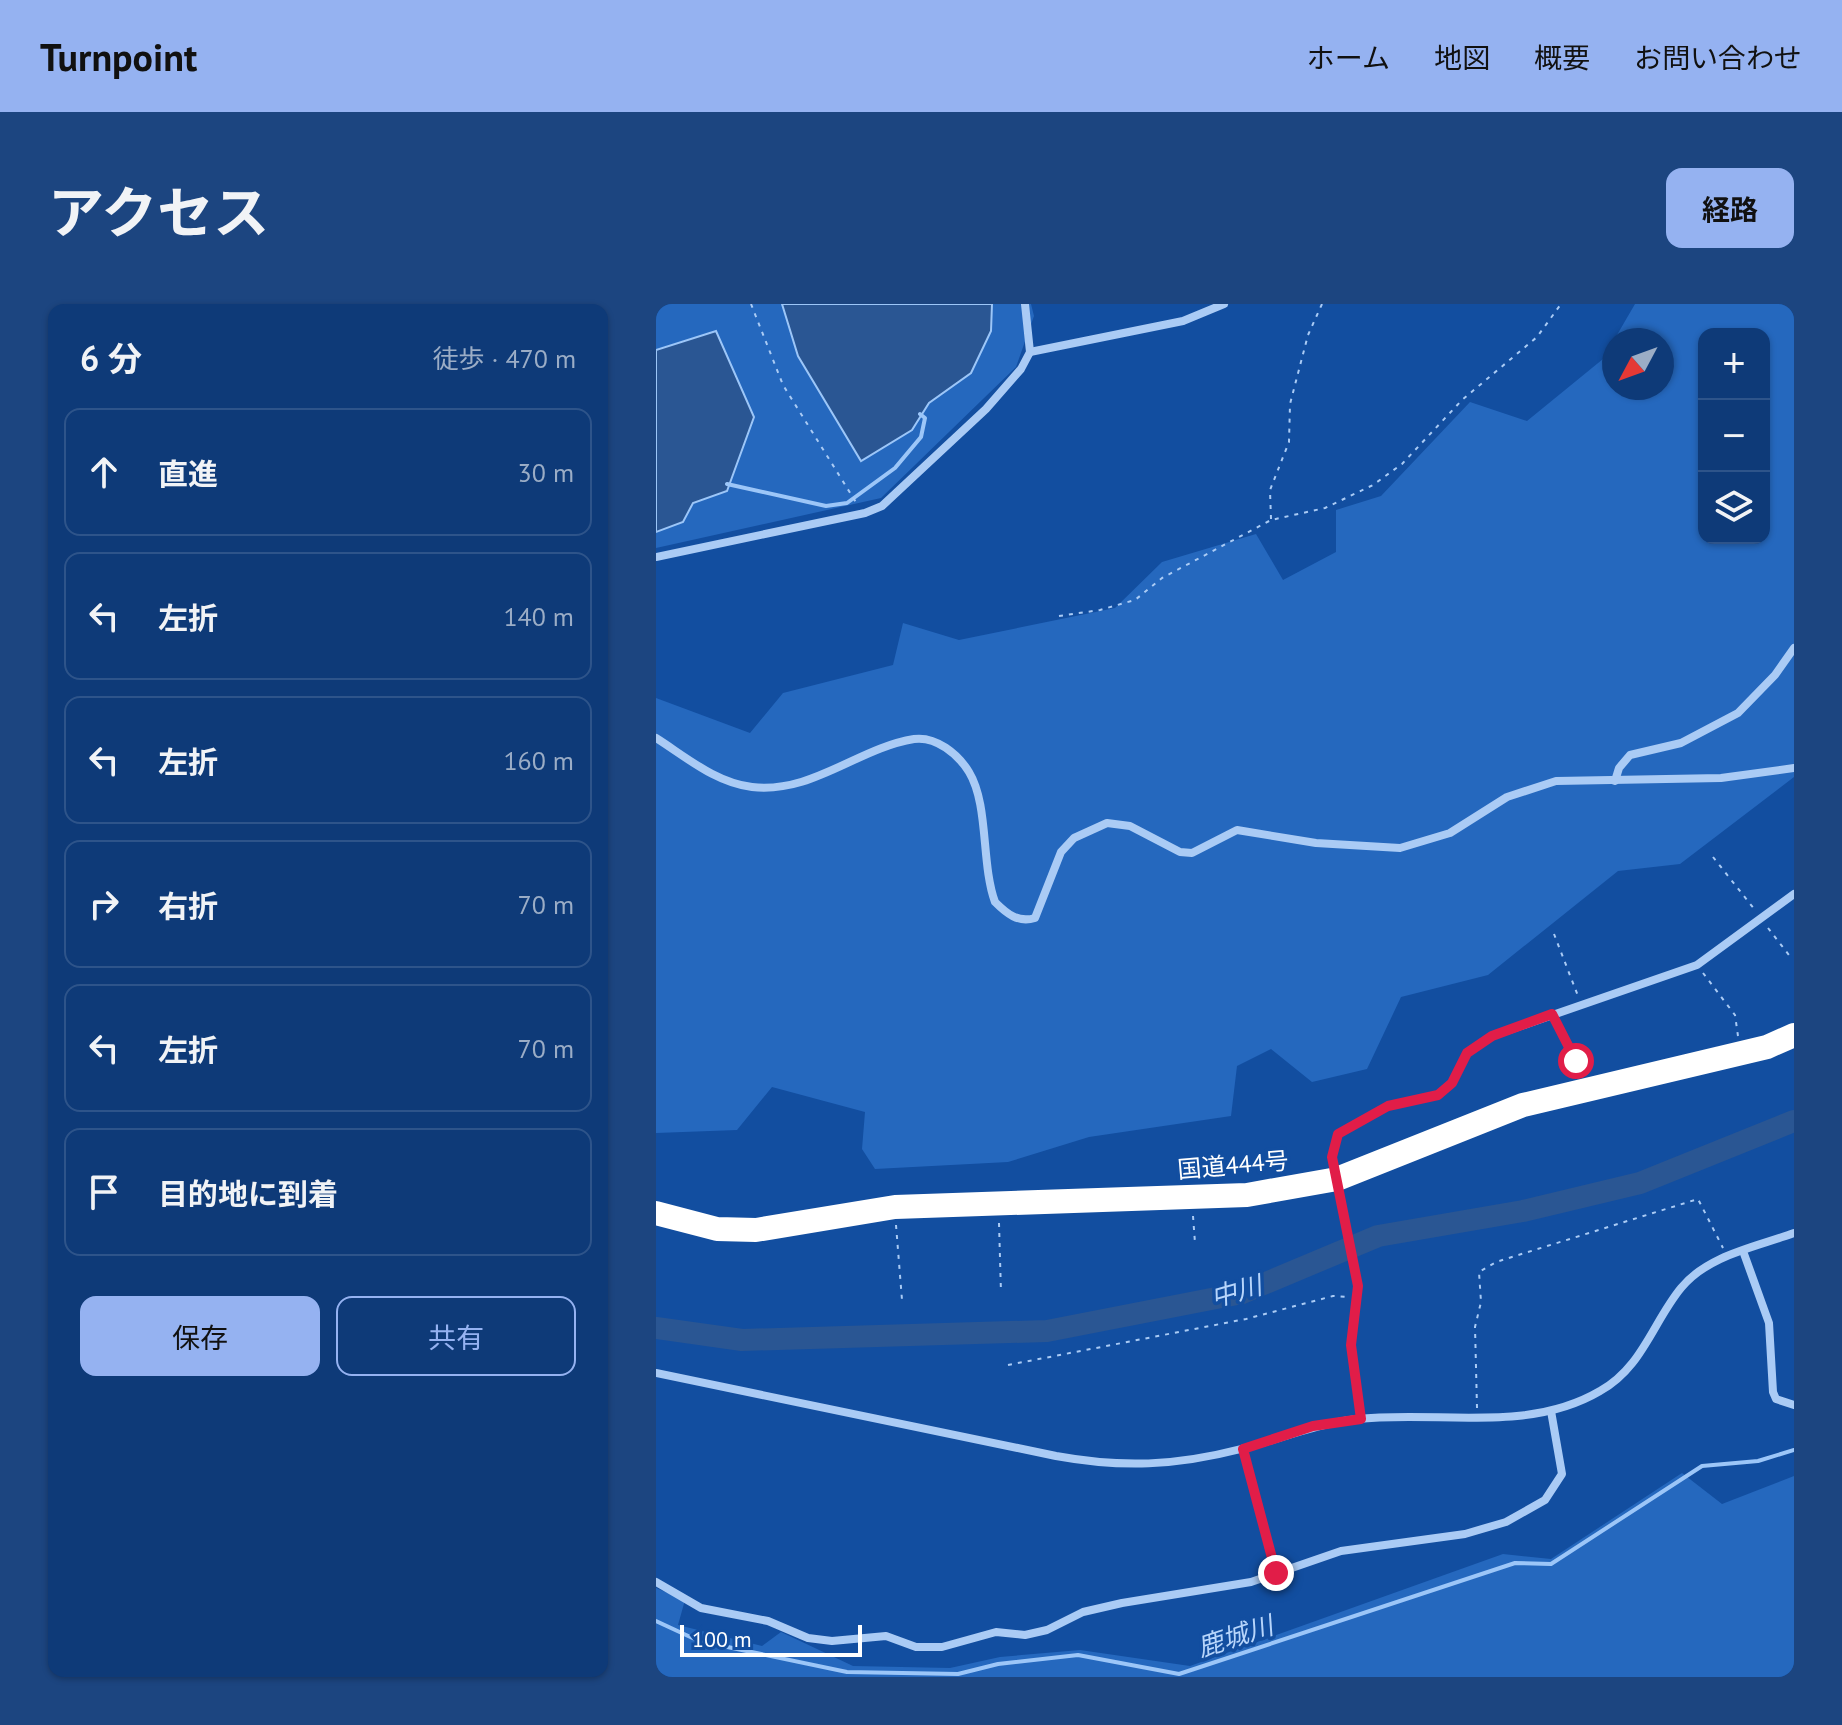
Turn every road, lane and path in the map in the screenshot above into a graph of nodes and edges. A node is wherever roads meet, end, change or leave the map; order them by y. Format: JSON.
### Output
{"nodes":[{"id":1,"x":751,"y":304,"type":"edge"},
{"id":2,"x":1025,"y":304,"type":"edge"},
{"id":3,"x":1224,"y":304,"type":"edge"},
{"id":4,"x":1322,"y":304,"type":"edge"},
{"id":5,"x":1561,"y":304,"type":"edge"},
{"id":6,"x":1030,"y":352,"type":"junction"},
{"id":7,"x":856,"y":503,"type":"dead end"},
{"id":8,"x":1271,"y":520,"type":"junction"},
{"id":9,"x":656,"y":557,"type":"edge"},
{"id":10,"x":1059,"y":616,"type":"dead end"},
{"id":11,"x":1794,"y":648,"type":"edge"},
{"id":12,"x":656,"y":738,"type":"edge"},
{"id":13,"x":1794,"y":768,"type":"edge"},
{"id":14,"x":1615,"y":781,"type":"junction"},
{"id":15,"x":1713,"y":857,"type":"dead end"},
{"id":16,"x":1794,"y":894,"type":"edge"},
{"id":17,"x":1761,"y":918,"type":"junction"},
{"id":18,"x":1554,"y":934,"type":"dead end"},
{"id":19,"x":1792,"y":959,"type":"dead end"},
{"id":20,"x":1697,"y":965,"type":"junction"},
{"id":21,"x":1581,"y":1005,"type":"junction"},
{"id":22,"x":1552,"y":1014,"type":"junction"},
{"id":23,"x":1794,"y":1035,"type":"edge"},
{"id":24,"x":1741,"y":1053,"type":"junction"},
{"id":25,"x":1576,"y":1061,"type":"dead end"},
{"id":26,"x":1337,"y":1179,"type":"junction"},
{"id":27,"x":1192,"y":1199,"type":"junction"},
{"id":28,"x":998,"y":1202,"type":"junction"},
{"id":29,"x":895,"y":1207,"type":"junction"},
{"id":30,"x":656,"y":1213,"type":"edge"},
{"id":31,"x":1794,"y":1233,"type":"edge"},
{"id":32,"x":1195,"y":1243,"type":"dead end"},
{"id":33,"x":1743,"y":1251,"type":"junction"},
{"id":34,"x":1727,"y":1256,"type":"junction"},
{"id":35,"x":1001,"y":1293,"type":"dead end"},
{"id":36,"x":1356,"y":1298,"type":"junction"},
{"id":37,"x":902,"y":1300,"type":"dead end"},
{"id":38,"x":1008,"y":1365,"type":"dead end"},
{"id":39,"x":656,"y":1373,"type":"edge"},
{"id":40,"x":1794,"y":1405,"type":"edge"},
{"id":41,"x":1551,"y":1411,"type":"junction"},
{"id":42,"x":1477,"y":1417,"type":"junction"},
{"id":43,"x":1361,"y":1419,"type":"junction"},
{"id":44,"x":1243,"y":1449,"type":"junction"},
{"id":45,"x":1276,"y":1573,"type":"junction"},
{"id":46,"x":656,"y":1582,"type":"edge"}],
"edges":[{"from":1,"to":7,"type":"path"},
{"from":2,"to":6,"type":"street"},
{"from":3,"to":6,"type":"street"},
{"from":4,"to":8,"type":"path"},
{"from":5,"to":8,"type":"path"},
{"from":6,"to":9,"type":"street"},
{"from":8,"to":10,"type":"path"},
{"from":11,"to":14,"type":"street"},
{"from":12,"to":14,"type":"street"},
{"from":13,"to":14,"type":"street"},
{"from":15,"to":17,"type":"path"},
{"from":16,"to":17,"type":"street"},
{"from":17,"to":19,"type":"path"},
{"from":17,"to":20,"type":"street"},
{"from":18,"to":21,"type":"path"},
{"from":20,"to":21,"type":"street"},
{"from":20,"to":24,"type":"path"},
{"from":21,"to":22,"type":"street"},
{"from":22,"to":25,"type":"path"},
{"from":22,"to":26,"type":"street"},
{"from":23,"to":24,"type":"highway","name":"国道444号"},
{"from":24,"to":26,"type":"highway","name":"国道444号"},
{"from":26,"to":27,"type":"highway","name":"国道444号"},
{"from":26,"to":36,"type":"street"},
{"from":27,"to":28,"type":"highway","name":"国道444号"},
{"from":27,"to":32,"type":"path"},
{"from":28,"to":29,"type":"highway","name":"国道444号"},
{"from":28,"to":35,"type":"path"},
{"from":29,"to":30,"type":"highway","name":"国道444号"},
{"from":29,"to":37,"type":"path"},
{"from":31,"to":33,"type":"street"},
{"from":33,"to":34,"type":"street"},
{"from":33,"to":40,"type":"street"},
{"from":34,"to":41,"type":"street"},
{"from":34,"to":42,"type":"path"},
{"from":36,"to":38,"type":"path"},
{"from":36,"to":43,"type":"street"},
{"from":39,"to":44,"type":"street"},
{"from":41,"to":42,"type":"street"},
{"from":41,"to":45,"type":"street"},
{"from":42,"to":43,"type":"street"},
{"from":43,"to":44,"type":"street"},
{"from":44,"to":45,"type":"street"},
{"from":45,"to":46,"type":"street"}]}
